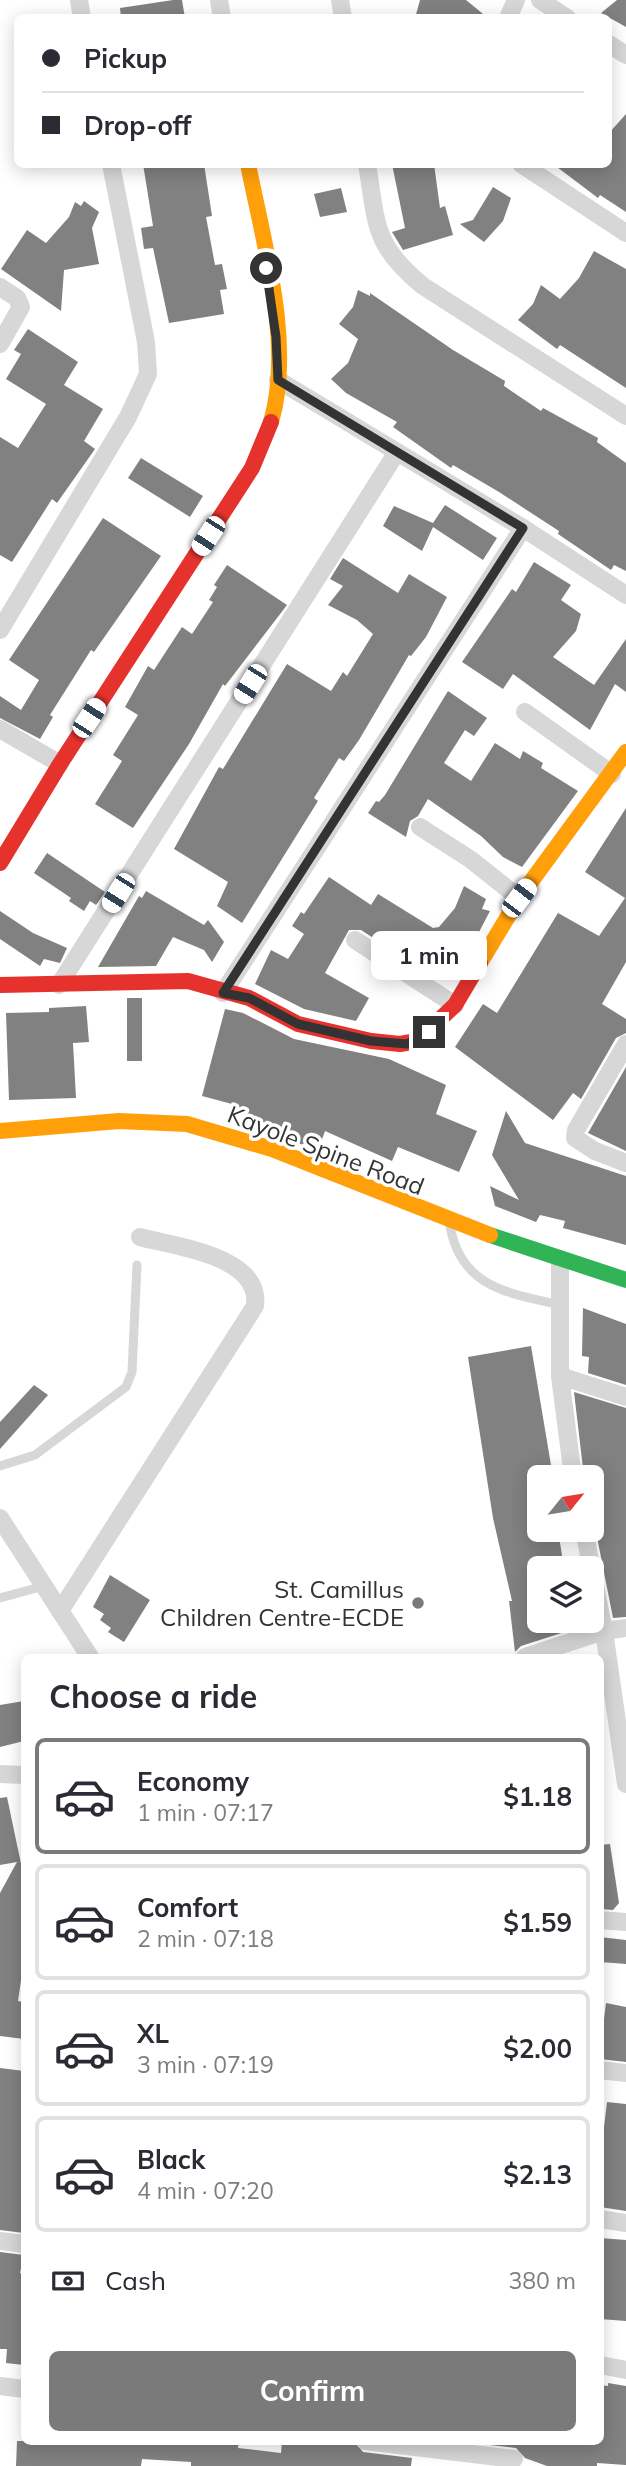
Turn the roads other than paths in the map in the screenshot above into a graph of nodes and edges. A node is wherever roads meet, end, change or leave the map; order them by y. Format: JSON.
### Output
{"nodes":[{"id":1,"x":540,"y":0,"type":"edge"},
{"id":2,"x":561,"y":14,"type":"edge"},
{"id":3,"x":112,"y":168,"type":"edge"},
{"id":4,"x":249,"y":168,"type":"edge"},
{"id":5,"x":368,"y":168,"type":"edge"},
{"id":6,"x":527,"y":168,"type":"edge"},
{"id":7,"x":626,"y":233,"type":"edge"},
{"id":8,"x":0,"y":286,"type":"edge"},
{"id":9,"x":0,"y":344,"type":"edge"},
{"id":10,"x":278,"y":380,"type":"junction"},
{"id":11,"x":626,"y":416,"type":"edge"},
{"id":12,"x":397,"y":452,"type":"junction"},
{"id":13,"x":523,"y":528,"type":"junction"},
{"id":14,"x":626,"y":595,"type":"edge"},
{"id":15,"x":0,"y":630,"type":"edge"},
{"id":16,"x":525,"y":712,"type":"dead end"},
{"id":17,"x":0,"y":729,"type":"edge"},
{"id":18,"x":626,"y":752,"type":"edge"},
{"id":19,"x":60,"y":764,"type":"junction"},
{"id":20,"x":612,"y":774,"type":"junction"},
{"id":21,"x":420,"y":827,"type":"dead end"},
{"id":22,"x":0,"y":863,"type":"edge"},
{"id":23,"x":519,"y":898,"type":"junction"},
{"id":24,"x":355,"y":940,"type":"dead end"},
{"id":25,"x":0,"y":985,"type":"edge"},
{"id":26,"x":60,"y":985,"type":"junction"},
{"id":27,"x":223,"y":993,"type":"junction"},
{"id":28,"x":455,"y":1005,"type":"junction"},
{"id":29,"x":626,"y":1044,"type":"edge"},
{"id":30,"x":0,"y":1131,"type":"edge"},
{"id":31,"x":626,"y":1163,"type":"edge"},
{"id":32,"x":449,"y":1221,"type":"junction"},
{"id":33,"x":140,"y":1237,"type":"dead end"},
{"id":34,"x":560,"y":1259,"type":"junction"},
{"id":35,"x":136,"y":1265,"type":"dead end"},
{"id":36,"x":626,"y":1280,"type":"edge"},
{"id":37,"x":561,"y":1305,"type":"junction"},
{"id":38,"x":560,"y":1376,"type":"junction"},
{"id":39,"x":626,"y":1397,"type":"edge"},
{"id":40,"x":571,"y":1465,"type":"edge"},
{"id":41,"x":0,"y":1466,"type":"edge"},
{"id":42,"x":0,"y":1518,"type":"edge"},
{"id":43,"x":44,"y":1586,"type":"junction"},
{"id":44,"x":0,"y":1598,"type":"edge"},
{"id":45,"x":60,"y":1611,"type":"junction"},
{"id":46,"x":626,"y":1629,"type":"edge"},
{"id":47,"x":604,"y":1631,"type":"joint"},
{"id":48,"x":598,"y":1633,"type":"edge"},
{"id":49,"x":88,"y":1654,"type":"edge"},
{"id":50,"x":534,"y":1654,"type":"edge"},
{"id":51,"x":0,"y":1774,"type":"edge"},
{"id":52,"x":21,"y":1774,"type":"edge"},
{"id":53,"x":625,"y":1775,"type":"edge"},
{"id":54,"x":604,"y":1920,"type":"edge"},
{"id":55,"x":626,"y":1922,"type":"edge"},
{"id":56,"x":604,"y":2070,"type":"edge"},
{"id":57,"x":626,"y":2073,"type":"edge"},
{"id":58,"x":604,"y":2220,"type":"edge"},
{"id":59,"x":626,"y":2223,"type":"edge"},
{"id":60,"x":0,"y":2241,"type":"edge"},
{"id":61,"x":21,"y":2244,"type":"edge"},
{"id":62,"x":604,"y":2366,"type":"edge"},
{"id":63,"x":626,"y":2370,"type":"edge"},
{"id":64,"x":0,"y":2386,"type":"edge"},
{"id":65,"x":21,"y":2389,"type":"edge"},
{"id":66,"x":408,"y":2445,"type":"edge"},
{"id":67,"x":516,"y":2455,"type":"edge"}],
"edges":[{"from":1,"to":2,"type":"street"},
{"from":3,"to":15,"type":"street"},
{"from":4,"to":10,"type":"street"},
{"from":5,"to":11,"type":"street"},
{"from":6,"to":7,"type":"street"},
{"from":8,"to":9,"type":"street"},
{"from":10,"to":12,"type":"street"},
{"from":10,"to":19,"type":"street"},
{"from":12,"to":13,"type":"street"},
{"from":12,"to":26,"type":"street"},
{"from":13,"to":14,"type":"street"},
{"from":13,"to":27,"type":"street"},
{"from":16,"to":20,"type":"street"},
{"from":17,"to":19,"type":"street"},
{"from":18,"to":20,"type":"street"},
{"from":19,"to":22,"type":"street"},
{"from":20,"to":23,"type":"street"},
{"from":21,"to":23,"type":"street"},
{"from":23,"to":28,"type":"street"},
{"from":24,"to":28,"type":"street"},
{"from":25,"to":26,"type":"street"},
{"from":26,"to":27,"type":"street"},
{"from":27,"to":28,"type":"street"},
{"from":29,"to":31,"type":"street"},
{"from":30,"to":32,"type":"street","name":"Kayole Spine Road"},
{"from":32,"to":34,"type":"street","name":"Kayole Spine Road"},
{"from":32,"to":37,"type":"lane"},
{"from":33,"to":45,"type":"street"},
{"from":34,"to":36,"type":"street","name":"Kayole Spine Road"},
{"from":34,"to":37,"type":"street"},
{"from":35,"to":41,"type":"lane"},
{"from":37,"to":38,"type":"street"},
{"from":38,"to":39,"type":"street"},
{"from":38,"to":40,"type":"street"},
{"from":42,"to":43,"type":"street"},
{"from":43,"to":44,"type":"lane"},
{"from":43,"to":45,"type":"street"},
{"from":45,"to":49,"type":"street"},
{"from":46,"to":47,"type":"street"},
{"from":47,"to":53,"type":"street"},
{"from":48,"to":50,"type":"street"},
{"from":51,"to":52,"type":"street"},
{"from":54,"to":55,"type":"street"},
{"from":56,"to":57,"type":"street"},
{"from":58,"to":59,"type":"street"},
{"from":60,"to":61,"type":"street"},
{"from":62,"to":63,"type":"street"},
{"from":64,"to":65,"type":"street"},
{"from":66,"to":67,"type":"street"}]}
